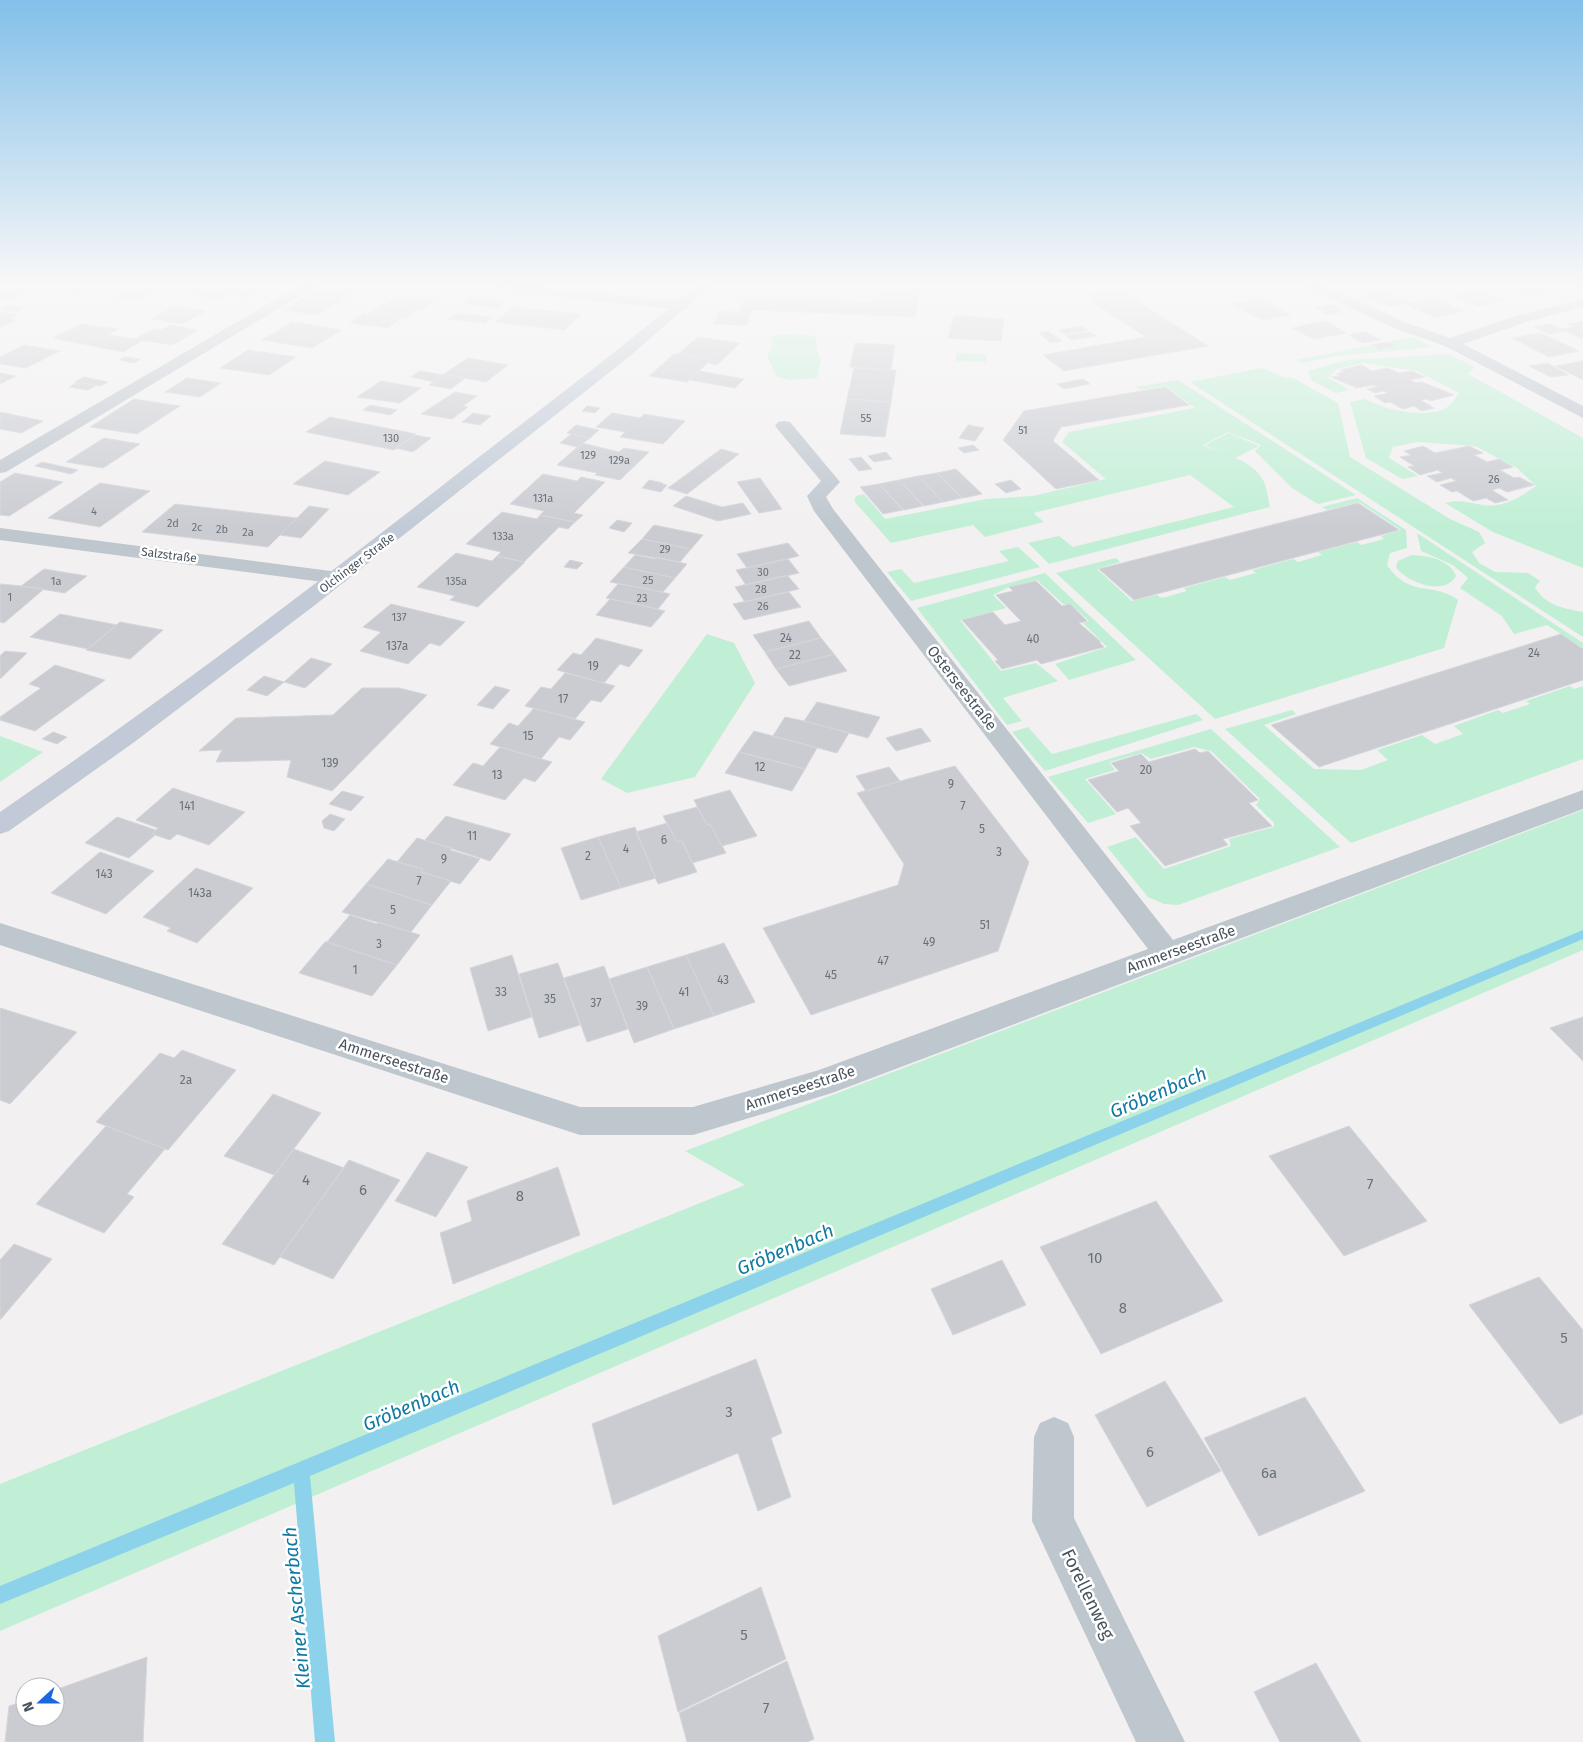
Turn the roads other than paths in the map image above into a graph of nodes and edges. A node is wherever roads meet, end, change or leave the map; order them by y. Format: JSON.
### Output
{"nodes":[{"id":1,"x":171,"y":367,"type":"edge"},
{"id":2,"x":604,"y":367,"type":"edge"},
{"id":3,"x":1495,"y":367,"type":"edge"},
{"id":4,"x":1583,"y":413,"type":"edge"},
{"id":5,"x":784,"y":426,"type":"dead end"},
{"id":6,"x":0,"y":468,"type":"edge"},
{"id":7,"x":0,"y":534,"type":"edge"},
{"id":8,"x":338,"y":578,"type":"junction"},
{"id":9,"x":1583,"y":799,"type":"edge"},
{"id":10,"x":0,"y":826,"type":"edge"},
{"id":11,"x":0,"y":934,"type":"edge"},
{"id":12,"x":1168,"y":954,"type":"junction"},
{"id":13,"x":1054,"y":1437,"type":"dead end"},
{"id":14,"x":1162,"y":1742,"type":"edge"}],
"edges":[{"from":1,"to":6,"type":"street"},
{"from":2,"to":8,"type":"main road","name":"Olchinger Straße"},
{"from":3,"to":4,"type":"street"},
{"from":5,"to":12,"type":"street","name":"Osterseestraße"},
{"from":7,"to":8,"type":"street","name":"Salzstraße"},
{"from":8,"to":10,"type":"main road","name":"Olchinger Straße"},
{"from":9,"to":12,"type":"street","name":"Ammerseestraße"},
{"from":11,"to":12,"type":"street","name":"Ammerseestraße"},
{"from":13,"to":14,"type":"street","name":"Forellenweg"}]}
